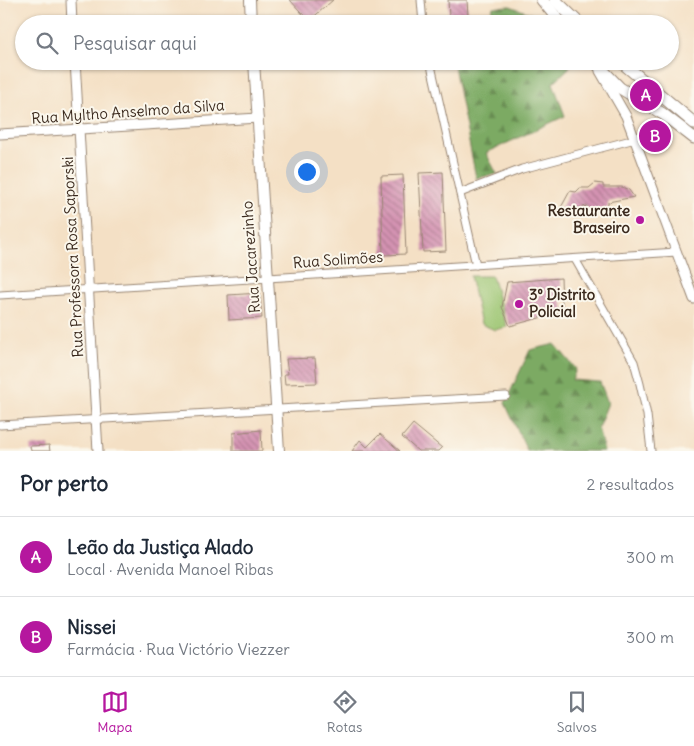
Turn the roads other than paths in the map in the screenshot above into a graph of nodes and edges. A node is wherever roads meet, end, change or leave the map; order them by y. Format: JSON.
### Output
{"nodes":[{"id":1,"x":71,"y":0,"type":"edge"},
{"id":2,"x":250,"y":0,"type":"edge"},
{"id":3,"x":421,"y":0,"type":"edge"},
{"id":4,"x":542,"y":0,"type":"edge"},
{"id":5,"x":555,"y":0,"type":"edge"},
{"id":6,"x":72,"y":15,"type":"edge"},
{"id":7,"x":251,"y":15,"type":"edge"},
{"id":8,"x":422,"y":15,"type":"edge"},
{"id":9,"x":554,"y":15,"type":"edge"},
{"id":10,"x":571,"y":15,"type":"edge"},
{"id":11,"x":76,"y":70,"type":"edge"},
{"id":12,"x":255,"y":70,"type":"edge"},
{"id":13,"x":432,"y":70,"type":"edge"},
{"id":14,"x":599,"y":70,"type":"edge"},
{"id":15,"x":602,"y":70,"type":"edge"},
{"id":16,"x":625,"y":70,"type":"edge"},
{"id":17,"x":630,"y":70,"type":"edge"},
{"id":18,"x":627,"y":93,"type":"junction"},
{"id":19,"x":626,"y":116,"type":"junction"},
{"id":20,"x":258,"y":118,"type":"junction"},
{"id":21,"x":694,"y":123,"type":"edge"},
{"id":22,"x":79,"y":129,"type":"junction"},
{"id":23,"x":0,"y":134,"type":"edge"},
{"id":24,"x":694,"y":138,"type":"edge"},
{"id":25,"x":634,"y":139,"type":"junction"},
{"id":26,"x":460,"y":192,"type":"junction"},
{"id":27,"x":677,"y":252,"type":"junction"},
{"id":28,"x":575,"y":259,"type":"junction"},
{"id":29,"x":476,"y":265,"type":"junction"},
{"id":30,"x":268,"y":278,"type":"junction"},
{"id":31,"x":88,"y":290,"type":"junction"},
{"id":32,"x":0,"y":295,"type":"edge"},
{"id":33,"x":694,"y":299,"type":"edge"},
{"id":34,"x":506,"y":396,"type":"dead end"},
{"id":35,"x":276,"y":409,"type":"junction"},
{"id":36,"x":96,"y":420,"type":"junction"},
{"id":37,"x":0,"y":425,"type":"edge"},
{"id":38,"x":98,"y":451,"type":"edge"},
{"id":39,"x":279,"y":451,"type":"edge"},
{"id":40,"x":650,"y":451,"type":"edge"}],
"edges":[{"from":1,"to":6,"type":"street"},
{"from":2,"to":7,"type":"main road"},
{"from":3,"to":8,"type":"street"},
{"from":4,"to":9,"type":"main road"},
{"from":5,"to":10,"type":"main road"},
{"from":11,"to":22,"type":"street","name":"Rua Professora Rosa Saporski"},
{"from":12,"to":20,"type":"main road","name":"Rua Jacarezinho"},
{"from":13,"to":26,"type":"street"},
{"from":14,"to":19,"type":"street"},
{"from":15,"to":18,"type":"main road"},
{"from":16,"to":18,"type":"main road"},
{"from":17,"to":21,"type":"main road"},
{"from":18,"to":19,"type":"street"},
{"from":18,"to":24,"type":"main road"},
{"from":19,"to":25,"type":"street"},
{"from":20,"to":22,"type":"street","name":"Rua Myltho Anselmo da Silva"},
{"from":20,"to":30,"type":"main road","name":"Rua Jacarezinho"},
{"from":22,"to":23,"type":"street","name":"Rua Myltho Anselmo da Silva"},
{"from":22,"to":31,"type":"street","name":"Rua Professora Rosa Saporski"},
{"from":25,"to":26,"type":"street"},
{"from":25,"to":27,"type":"street"},
{"from":26,"to":29,"type":"street"},
{"from":27,"to":28,"type":"street","name":"Rua Solimões"},
{"from":27,"to":33,"type":"street"},
{"from":28,"to":29,"type":"street","name":"Rua Solimões"},
{"from":28,"to":40,"type":"street"},
{"from":29,"to":30,"type":"street","name":"Rua Solimões"},
{"from":30,"to":31,"type":"street","name":"Rua Solimões"},
{"from":30,"to":35,"type":"main road","name":"Rua Jacarezinho"},
{"from":31,"to":32,"type":"street","name":"Rua Solimões"},
{"from":31,"to":36,"type":"street","name":"Rua Professora Rosa Saporski"},
{"from":34,"to":35,"type":"street"},
{"from":35,"to":36,"type":"street"},
{"from":35,"to":39,"type":"main road","name":"Rua Jacarezinho"},
{"from":36,"to":37,"type":"street"},
{"from":36,"to":38,"type":"street","name":"Rua Professora Rosa Saporski"}]}
